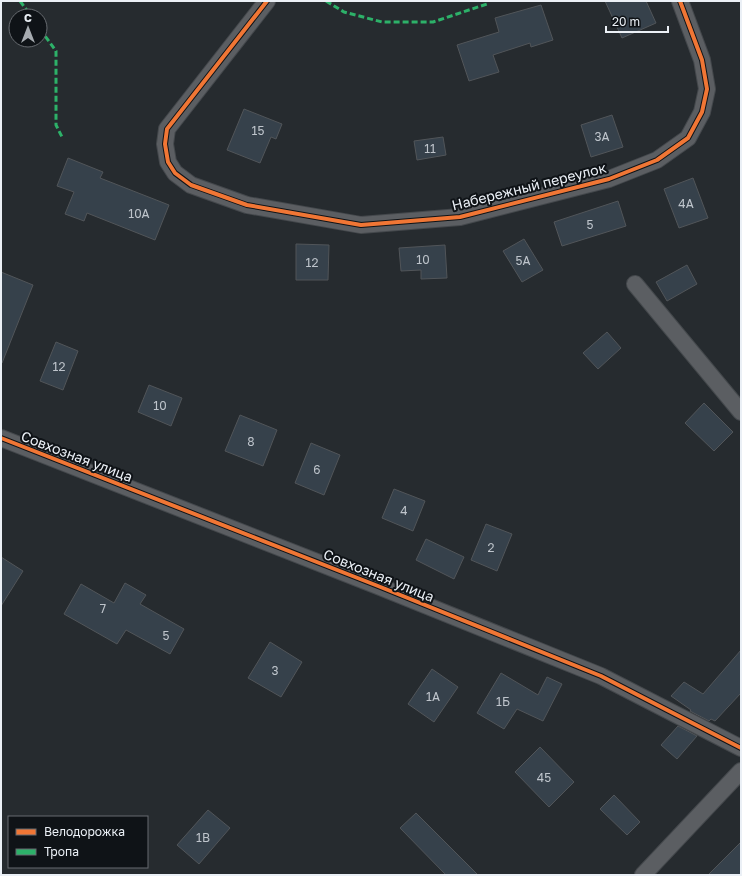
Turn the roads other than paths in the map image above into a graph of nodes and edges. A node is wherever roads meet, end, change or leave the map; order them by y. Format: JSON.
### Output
{"nodes":[{"id":1,"x":267,"y":1,"type":"edge"},
{"id":2,"x":680,"y":1,"type":"edge"},
{"id":3,"x":635,"y":284,"type":"dead end"},
{"id":4,"x":741,"y":412,"type":"edge"},
{"id":5,"x":1,"y":438,"type":"edge"},
{"id":6,"x":741,"y":748,"type":"edge"},
{"id":7,"x":741,"y":771,"type":"edge"},
{"id":8,"x":643,"y":875,"type":"edge"}],
"edges":[{"from":1,"to":2,"type":"street","name":"Набережный переулок"},
{"from":3,"to":4,"type":"street"},
{"from":5,"to":6,"type":"street","name":"Совхозная улица"},
{"from":7,"to":8,"type":"street"}]}
